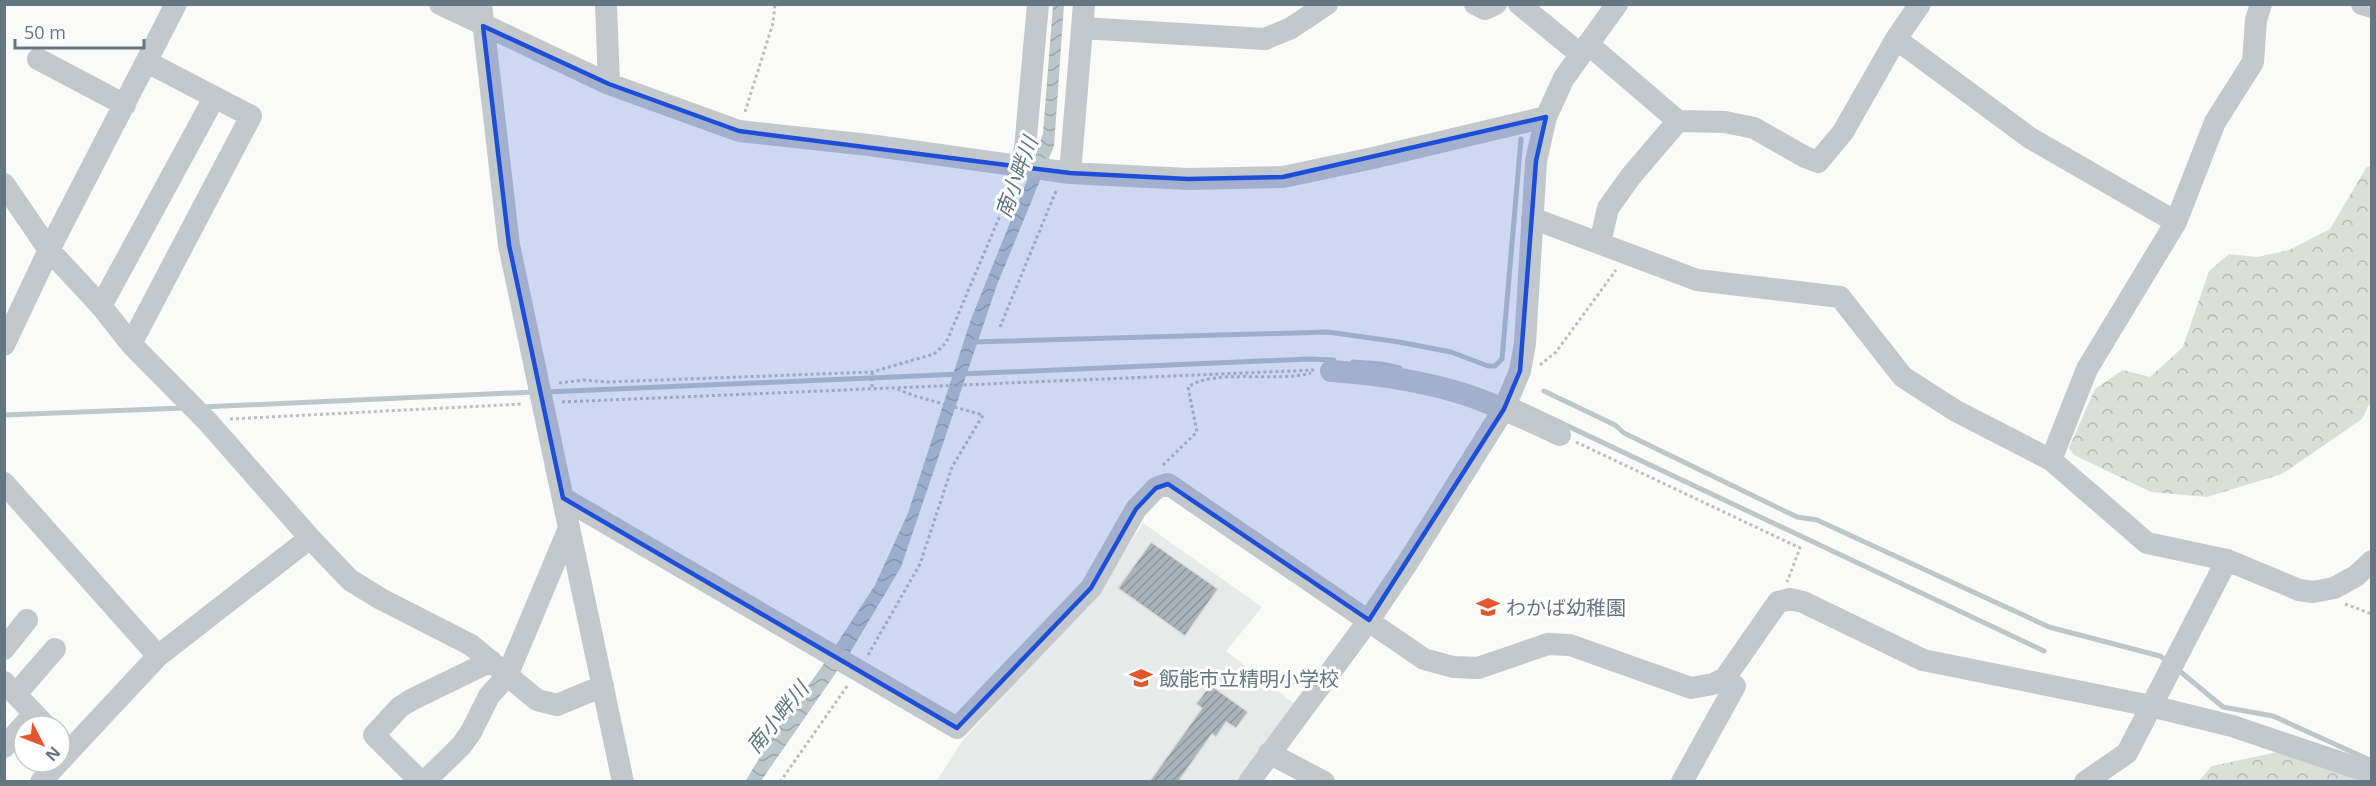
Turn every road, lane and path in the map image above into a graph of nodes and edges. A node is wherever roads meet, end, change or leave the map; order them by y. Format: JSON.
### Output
{"nodes":[{"id":1,"x":176,"y":4,"type":"edge"},
{"id":2,"x":440,"y":4,"type":"edge"},
{"id":3,"x":606,"y":4,"type":"edge"},
{"id":4,"x":775,"y":4,"type":"edge"},
{"id":5,"x":1038,"y":4,"type":"edge"},
{"id":6,"x":1084,"y":4,"type":"edge"},
{"id":7,"x":1327,"y":4,"type":"edge"},
{"id":8,"x":1475,"y":4,"type":"edge"},
{"id":9,"x":1496,"y":4,"type":"edge"},
{"id":10,"x":1519,"y":4,"type":"edge"},
{"id":11,"x":1617,"y":4,"type":"edge"},
{"id":12,"x":1920,"y":4,"type":"edge"},
{"id":13,"x":2261,"y":4,"type":"edge"},
{"id":14,"x":2362,"y":4,"type":"edge"},
{"id":15,"x":2372,"y":7,"type":"edge"},
{"id":16,"x":482,"y":15,"type":"edge"},
{"id":17,"x":1082,"y":28,"type":"junction"},
{"id":18,"x":1896,"y":39,"type":"junction"},
{"id":19,"x":1584,"y":49,"type":"junction"},
{"id":20,"x":38,"y":59,"type":"dead end"},
{"id":21,"x":147,"y":62,"type":"junction"},
{"id":22,"x":609,"y":84,"type":"junction"},
{"id":23,"x":214,"y":98,"type":"junction"},
{"id":24,"x":125,"y":105,"type":"junction"},
{"id":25,"x":1546,"y":117,"type":"junction"},
{"id":26,"x":1678,"y":121,"type":"junction"},
{"id":27,"x":739,"y":131,"type":"junction"},
{"id":28,"x":1023,"y":167,"type":"junction"},
{"id":29,"x":1064,"y":172,"type":"junction"},
{"id":30,"x":4,"y":184,"type":"edge"},
{"id":31,"x":1532,"y":218,"type":"junction"},
{"id":32,"x":2176,"y":222,"type":"junction"},
{"id":33,"x":1600,"y":243,"type":"junction"},
{"id":34,"x":49,"y":250,"type":"junction"},
{"id":35,"x":1628,"y":253,"type":"junction"},
{"id":36,"x":101,"y":306,"type":"junction"},
{"id":37,"x":1000,"y":327,"type":"dead end"},
{"id":38,"x":131,"y":344,"type":"junction"},
{"id":39,"x":4,"y":345,"type":"edge"},
{"id":40,"x":1539,"y":366,"type":"dead end"},
{"id":41,"x":1325,"y":370,"type":"junction"},
{"id":42,"x":872,"y":373,"type":"junction"},
{"id":43,"x":872,"y":387,"type":"junction"},
{"id":44,"x":895,"y":388,"type":"junction"},
{"id":45,"x":541,"y":395,"type":"junction"},
{"id":46,"x":1504,"y":409,"type":"junction"},
{"id":47,"x":199,"y":413,"type":"junction"},
{"id":48,"x":1560,"y":435,"type":"joint"},
{"id":49,"x":2051,"y":460,"type":"junction"},
{"id":50,"x":4,"y":483,"type":"edge"},
{"id":51,"x":1168,"y":484,"type":"junction"},
{"id":52,"x":563,"y":498,"type":"junction"},
{"id":53,"x":569,"y":528,"type":"junction"},
{"id":54,"x":310,"y":538,"type":"junction"},
{"id":55,"x":2227,"y":560,"type":"junction"},
{"id":56,"x":2372,"y":561,"type":"edge"},
{"id":57,"x":1778,"y":602,"type":"junction"},
{"id":58,"x":27,"y":620,"type":"dead end"},
{"id":59,"x":1369,"y":620,"type":"junction"},
{"id":60,"x":4,"y":649,"type":"edge"},
{"id":61,"x":55,"y":649,"type":"dead end"},
{"id":62,"x":158,"y":656,"type":"junction"},
{"id":63,"x":499,"y":669,"type":"junction"},
{"id":64,"x":858,"y":670,"type":"junction"},
{"id":65,"x":1725,"y":678,"type":"junction"},
{"id":66,"x":7,"y":686,"type":"edge"},
{"id":67,"x":603,"y":686,"type":"junction"},
{"id":68,"x":2151,"y":706,"type":"junction"},
{"id":69,"x":34,"y":714,"type":"edge"},
{"id":70,"x":72,"y":744,"type":"edge"},
{"id":71,"x":1269,"y":753,"type":"junction"},
{"id":72,"x":2372,"y":773,"type":"edge"},
{"id":73,"x":422,"y":782,"type":"edge"},
{"id":74,"x":623,"y":782,"type":"edge"},
{"id":75,"x":780,"y":782,"type":"edge"},
{"id":76,"x":1249,"y":782,"type":"edge"},
{"id":77,"x":1324,"y":782,"type":"edge"},
{"id":78,"x":1682,"y":782,"type":"edge"},
{"id":79,"x":2085,"y":782,"type":"edge"}],
"edges":[{"from":1,"to":21,"type":"street"},
{"from":2,"to":16,"type":"street"},
{"from":3,"to":22,"type":"street"},
{"from":4,"to":27,"type":"path"},
{"from":5,"to":28,"type":"street"},
{"from":6,"to":17,"type":"street"},
{"from":7,"to":17,"type":"street"},
{"from":8,"to":9,"type":"street"},
{"from":10,"to":19,"type":"street"},
{"from":11,"to":19,"type":"street"},
{"from":12,"to":18,"type":"street"},
{"from":13,"to":32,"type":"street"},
{"from":14,"to":15,"type":"street"},
{"from":16,"to":22,"type":"street"},
{"from":16,"to":45,"type":"street"},
{"from":17,"to":29,"type":"street"},
{"from":18,"to":26,"type":"street"},
{"from":18,"to":32,"type":"street"},
{"from":19,"to":25,"type":"street"},
{"from":19,"to":26,"type":"street"},
{"from":20,"to":24,"type":"street"},
{"from":21,"to":23,"type":"street"},
{"from":21,"to":24,"type":"street"},
{"from":22,"to":27,"type":"street"},
{"from":23,"to":36,"type":"street"},
{"from":23,"to":38,"type":"street"},
{"from":24,"to":34,"type":"street"},
{"from":25,"to":29,"type":"street"},
{"from":25,"to":31,"type":"street"},
{"from":26,"to":33,"type":"street"},
{"from":27,"to":28,"type":"street"},
{"from":28,"to":29,"type":"street"},
{"from":28,"to":42,"type":"path"},
{"from":29,"to":37,"type":"path"},
{"from":30,"to":34,"type":"street"},
{"from":31,"to":33,"type":"street"},
{"from":31,"to":46,"type":"street"},
{"from":32,"to":49,"type":"street"},
{"from":33,"to":35,"type":"street"},
{"from":34,"to":36,"type":"street"},
{"from":34,"to":39,"type":"street"},
{"from":35,"to":40,"type":"path"},
{"from":35,"to":49,"type":"street"},
{"from":36,"to":38,"type":"street"},
{"from":38,"to":47,"type":"street"},
{"from":41,"to":44,"type":"path"},
{"from":41,"to":46,"type":"street"},
{"from":41,"to":51,"type":"path"},
{"from":42,"to":43,"type":"path"},
{"from":42,"to":45,"type":"path"},
{"from":43,"to":44,"type":"path"},
{"from":43,"to":45,"type":"path"},
{"from":44,"to":64,"type":"path"},
{"from":45,"to":47,"type":"path"},
{"from":45,"to":52,"type":"street"},
{"from":46,"to":48,"type":"street"},
{"from":46,"to":59,"type":"street"},
{"from":47,"to":54,"type":"street"},
{"from":48,"to":57,"type":"path"},
{"from":49,"to":55,"type":"street"},
{"from":50,"to":62,"type":"street"},
{"from":51,"to":59,"type":"street"},
{"from":51,"to":64,"type":"street"},
{"from":52,"to":53,"type":"street"},
{"from":52,"to":64,"type":"street"},
{"from":53,"to":63,"type":"street"},
{"from":53,"to":67,"type":"street"},
{"from":54,"to":62,"type":"street"},
{"from":54,"to":63,"type":"street"},
{"from":55,"to":56,"type":"street"},
{"from":55,"to":68,"type":"street"},
{"from":57,"to":65,"type":"street"},
{"from":57,"to":68,"type":"street"},
{"from":58,"to":60,"type":"street"},
{"from":59,"to":65,"type":"street"},
{"from":59,"to":71,"type":"street"},
{"from":61,"to":66,"type":"street"},
{"from":62,"to":70,"type":"street"},
{"from":63,"to":67,"type":"street"},
{"from":63,"to":73,"type":"street"},
{"from":63,"to":73,"type":"street"},
{"from":64,"to":75,"type":"path"},
{"from":65,"to":78,"type":"street"},
{"from":66,"to":69,"type":"street"},
{"from":67,"to":74,"type":"street"},
{"from":68,"to":72,"type":"street"},
{"from":68,"to":79,"type":"street"},
{"from":71,"to":76,"type":"street"},
{"from":71,"to":77,"type":"street"}]}
